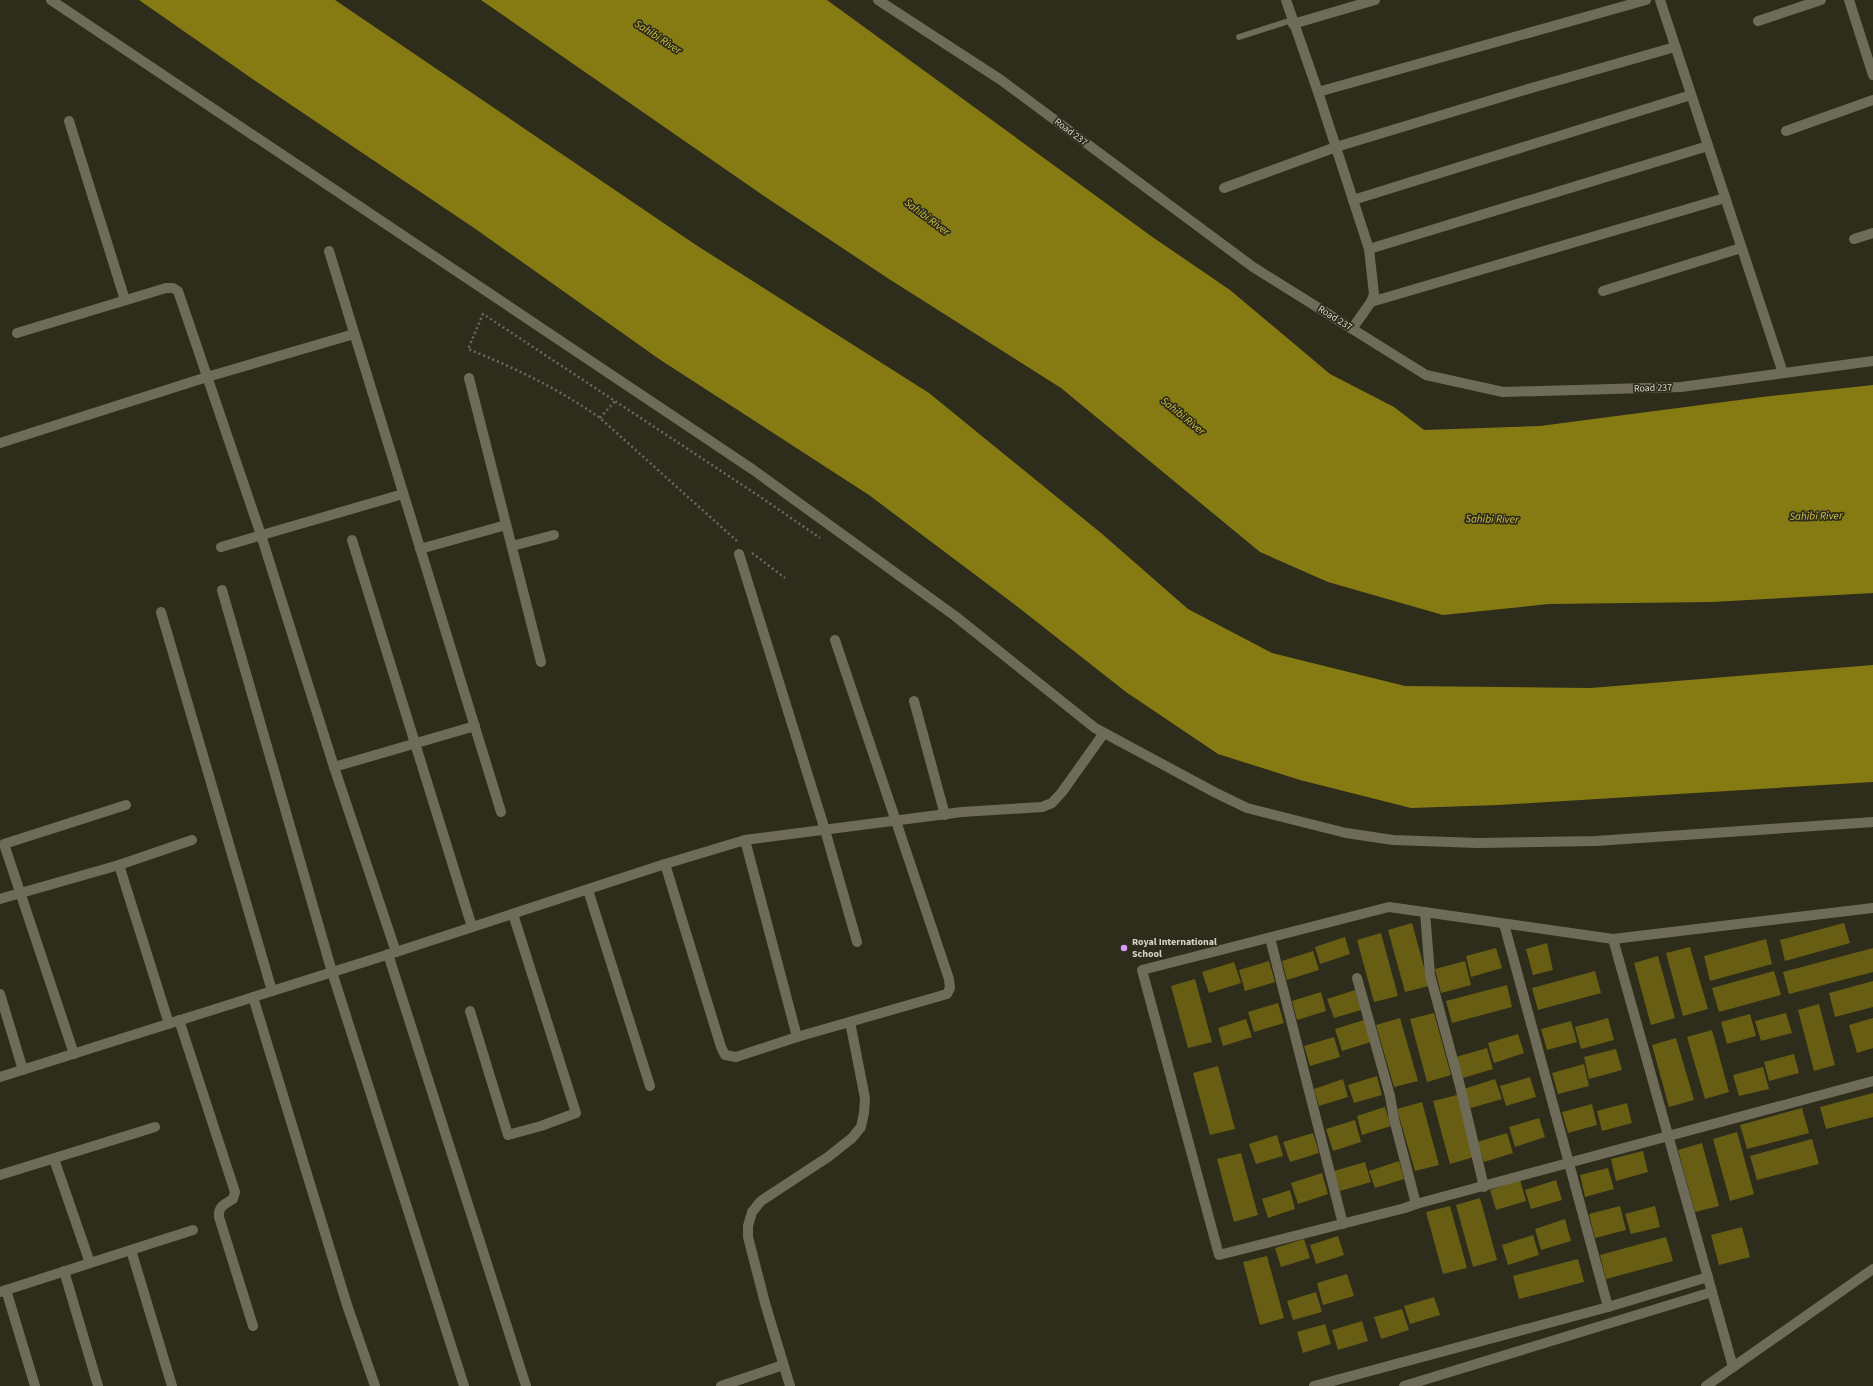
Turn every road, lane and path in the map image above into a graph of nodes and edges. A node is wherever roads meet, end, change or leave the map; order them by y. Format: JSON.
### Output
{"nodes":[{"id":1,"x":51,"y":0,"type":"edge"},
{"id":2,"x":878,"y":0,"type":"edge"},
{"id":3,"x":1286,"y":0,"type":"edge"},
{"id":4,"x":1375,"y":0,"type":"edge"},
{"id":5,"x":1646,"y":0,"type":"edge"},
{"id":6,"x":1660,"y":0,"type":"edge"},
{"id":7,"x":1821,"y":0,"type":"edge"},
{"id":8,"x":1849,"y":0,"type":"edge"},
{"id":9,"x":1758,"y":21,"type":"dead end"},
{"id":10,"x":1293,"y":22,"type":"junction"},
{"id":11,"x":1239,"y":37,"type":"dead end"},
{"id":12,"x":1675,"y":47,"type":"junction"},
{"id":13,"x":1873,"y":75,"type":"edge"},
{"id":14,"x":1318,"y":92,"type":"junction"},
{"id":15,"x":1691,"y":95,"type":"junction"},
{"id":16,"x":1873,"y":100,"type":"edge"},
{"id":17,"x":69,"y":121,"type":"dead end"},
{"id":18,"x":1786,"y":130,"type":"dead end"},
{"id":19,"x":1708,"y":146,"type":"junction"},
{"id":20,"x":1336,"y":147,"type":"junction"},
{"id":21,"x":1224,"y":188,"type":"dead end"},
{"id":22,"x":1725,"y":198,"type":"junction"},
{"id":23,"x":1353,"y":200,"type":"junction"},
{"id":24,"x":1873,"y":233,"type":"edge"},
{"id":25,"x":1854,"y":239,"type":"dead end"},
{"id":26,"x":1741,"y":248,"type":"junction"},
{"id":27,"x":1369,"y":249,"type":"junction"},
{"id":28,"x":329,"y":251,"type":"dead end"},
{"id":29,"x":1603,"y":291,"type":"dead end"},
{"id":30,"x":125,"y":300,"type":"junction"},
{"id":31,"x":1372,"y":302,"type":"junction"},
{"id":32,"x":1352,"y":329,"type":"junction"},
{"id":33,"x":17,"y":333,"type":"dead end"},
{"id":34,"x":354,"y":334,"type":"junction"},
{"id":35,"x":1873,"y":361,"type":"edge"},
{"id":36,"x":1783,"y":373,"type":"junction"},
{"id":37,"x":207,"y":377,"type":"junction"},
{"id":38,"x":468,"y":378,"type":"dead end"},
{"id":39,"x":616,"y":400,"type":"junction"},
{"id":40,"x":600,"y":418,"type":"junction"},
{"id":41,"x":0,"y":443,"type":"edge"},
{"id":42,"x":404,"y":494,"type":"junction"},
{"id":43,"x":506,"y":525,"type":"junction"},
{"id":44,"x":261,"y":535,"type":"junction"},
{"id":45,"x":554,"y":535,"type":"dead end"},
{"id":46,"x":820,"y":538,"type":"dead end"},
{"id":47,"x":352,"y":540,"type":"dead end"},
{"id":48,"x":512,"y":546,"type":"junction"},
{"id":49,"x":221,"y":547,"type":"dead end"},
{"id":50,"x":420,"y":549,"type":"junction"},
{"id":51,"x":743,"y":549,"type":"junction"},
{"id":52,"x":785,"y":578,"type":"dead end"},
{"id":53,"x":222,"y":590,"type":"dead end"},
{"id":54,"x":161,"y":612,"type":"dead end"},
{"id":55,"x":835,"y":640,"type":"dead end"},
{"id":56,"x":542,"y":662,"type":"dead end"},
{"id":57,"x":914,"y":701,"type":"dead end"},
{"id":58,"x":475,"y":726,"type":"junction"},
{"id":59,"x":1104,"y":733,"type":"junction"},
{"id":60,"x":415,"y":743,"type":"junction"},
{"id":61,"x":334,"y":767,"type":"junction"},
{"id":62,"x":126,"y":805,"type":"dead end"},
{"id":63,"x":501,"y":812,"type":"dead end"},
{"id":64,"x":945,"y":815,"type":"junction"},
{"id":65,"x":897,"y":821,"type":"junction"},
{"id":66,"x":1873,"y":822,"type":"edge"},
{"id":67,"x":825,"y":830,"type":"junction"},
{"id":68,"x":192,"y":840,"type":"dead end"},
{"id":69,"x":745,"y":840,"type":"junction"},
{"id":70,"x":665,"y":864,"type":"junction"},
{"id":71,"x":119,"y":865,"type":"junction"},
{"id":72,"x":588,"y":890,"type":"junction"},
{"id":73,"x":20,"y":893,"type":"junction"},
{"id":74,"x":0,"y":899,"type":"edge"},
{"id":75,"x":1873,"y":908,"type":"edge"},
{"id":76,"x":1424,"y":912,"type":"junction"},
{"id":77,"x":513,"y":914,"type":"junction"},
{"id":78,"x":1504,"y":924,"type":"junction"},
{"id":79,"x":472,"y":927,"type":"junction"},
{"id":80,"x":1270,"y":938,"type":"junction"},
{"id":81,"x":1613,"y":939,"type":"junction"},
{"id":82,"x":857,"y":942,"type":"dead end"},
{"id":83,"x":392,"y":953,"type":"junction"},
{"id":84,"x":332,"y":972,"type":"junction"},
{"id":85,"x":1357,"y":978,"type":"dead end"},
{"id":86,"x":272,"y":991,"type":"junction"},
{"id":87,"x":0,"y":994,"type":"edge"},
{"id":88,"x":253,"y":997,"type":"junction"},
{"id":89,"x":470,"y":1011,"type":"dead end"},
{"id":90,"x":180,"y":1020,"type":"junction"},
{"id":91,"x":850,"y":1022,"type":"junction"},
{"id":92,"x":169,"y":1024,"type":"junction"},
{"id":93,"x":798,"y":1037,"type":"junction"},
{"id":94,"x":74,"y":1054,"type":"junction"},
{"id":95,"x":23,"y":1070,"type":"junction"},
{"id":96,"x":0,"y":1077,"type":"edge"},
{"id":97,"x":1873,"y":1081,"type":"edge"},
{"id":98,"x":650,"y":1086,"type":"dead end"},
{"id":99,"x":155,"y":1127,"type":"dead end"},
{"id":100,"x":1669,"y":1136,"type":"junction"},
{"id":101,"x":54,"y":1159,"type":"junction"},
{"id":102,"x":1568,"y":1164,"type":"junction"},
{"id":103,"x":0,"y":1175,"type":"edge"},
{"id":104,"x":1484,"y":1187,"type":"junction"},
{"id":105,"x":1416,"y":1204,"type":"junction"},
{"id":106,"x":1343,"y":1224,"type":"junction"},
{"id":107,"x":193,"y":1230,"type":"dead end"},
{"id":108,"x":131,"y":1250,"type":"junction"},
{"id":109,"x":90,"y":1263,"type":"junction"},
{"id":110,"x":1873,"y":1269,"type":"edge"},
{"id":111,"x":64,"y":1271,"type":"junction"},
{"id":112,"x":1708,"y":1277,"type":"junction"},
{"id":113,"x":3,"y":1291,"type":"edge"},
{"id":114,"x":1712,"y":1292,"type":"junction"},
{"id":115,"x":1608,"y":1307,"type":"junction"},
{"id":116,"x":254,"y":1326,"type":"dead end"},
{"id":117,"x":783,"y":1365,"type":"junction"},
{"id":118,"x":1733,"y":1367,"type":"junction"},
{"id":119,"x":35,"y":1386,"type":"edge"},
{"id":120,"x":98,"y":1386,"type":"edge"},
{"id":121,"x":172,"y":1386,"type":"edge"},
{"id":122,"x":375,"y":1386,"type":"edge"},
{"id":123,"x":464,"y":1386,"type":"edge"},
{"id":124,"x":526,"y":1386,"type":"edge"},
{"id":125,"x":721,"y":1386,"type":"edge"},
{"id":126,"x":790,"y":1386,"type":"edge"},
{"id":127,"x":1314,"y":1386,"type":"edge"},
{"id":128,"x":1404,"y":1386,"type":"edge"},
{"id":129,"x":1706,"y":1386,"type":"edge"}],
"edges":[{"from":1,"to":59,"type":"street"},
{"from":2,"to":32,"type":"street","name":"Road 237"},
{"from":3,"to":10,"type":"street"},
{"from":4,"to":10,"type":"street"},
{"from":5,"to":14,"type":"street"},
{"from":6,"to":12,"type":"street"},
{"from":7,"to":9,"type":"street"},
{"from":8,"to":13,"type":"street"},
{"from":10,"to":11,"type":"lane"},
{"from":10,"to":14,"type":"street"},
{"from":12,"to":15,"type":"street"},
{"from":12,"to":20,"type":"street"},
{"from":14,"to":20,"type":"street"},
{"from":15,"to":19,"type":"street"},
{"from":15,"to":23,"type":"street"},
{"from":16,"to":18,"type":"street"},
{"from":17,"to":30,"type":"street"},
{"from":19,"to":22,"type":"street"},
{"from":19,"to":27,"type":"street"},
{"from":20,"to":21,"type":"street"},
{"from":20,"to":23,"type":"street"},
{"from":22,"to":26,"type":"street"},
{"from":22,"to":31,"type":"street"},
{"from":23,"to":27,"type":"street"},
{"from":24,"to":25,"type":"street"},
{"from":26,"to":29,"type":"street"},
{"from":26,"to":36,"type":"street"},
{"from":27,"to":31,"type":"street"},
{"from":28,"to":34,"type":"street"},
{"from":30,"to":33,"type":"street"},
{"from":30,"to":37,"type":"street"},
{"from":31,"to":32,"type":"street"},
{"from":32,"to":36,"type":"street","name":"Road 237"},
{"from":34,"to":37,"type":"street"},
{"from":34,"to":42,"type":"street"},
{"from":35,"to":36,"type":"street","name":"Road 237"},
{"from":37,"to":41,"type":"street"},
{"from":37,"to":44,"type":"street"},
{"from":38,"to":43,"type":"street"},
{"from":39,"to":40,"type":"path"},
{"from":39,"to":40,"type":"path"},
{"from":39,"to":46,"type":"path"},
{"from":40,"to":51,"type":"path"},
{"from":42,"to":44,"type":"street"},
{"from":42,"to":50,"type":"street"},
{"from":43,"to":48,"type":"street"},
{"from":43,"to":50,"type":"street"},
{"from":44,"to":49,"type":"street"},
{"from":44,"to":61,"type":"street"},
{"from":45,"to":48,"type":"street"},
{"from":47,"to":60,"type":"street"},
{"from":48,"to":56,"type":"street"},
{"from":50,"to":58,"type":"street"},
{"from":51,"to":52,"type":"path"},
{"from":51,"to":67,"type":"street"},
{"from":53,"to":84,"type":"street"},
{"from":54,"to":86,"type":"street"},
{"from":55,"to":65,"type":"street"},
{"from":57,"to":64,"type":"street"},
{"from":58,"to":60,"type":"street"},
{"from":58,"to":63,"type":"street"},
{"from":59,"to":64,"type":"street"},
{"from":59,"to":66,"type":"street"},
{"from":60,"to":61,"type":"street"},
{"from":60,"to":79,"type":"street"},
{"from":61,"to":83,"type":"street"},
{"from":62,"to":73,"type":"street"},
{"from":64,"to":65,"type":"street"},
{"from":65,"to":67,"type":"street"},
{"from":65,"to":91,"type":"street"},
{"from":67,"to":69,"type":"street"},
{"from":67,"to":82,"type":"street"},
{"from":68,"to":71,"type":"street"},
{"from":69,"to":70,"type":"street"},
{"from":69,"to":93,"type":"street"},
{"from":70,"to":72,"type":"street"},
{"from":70,"to":93,"type":"street"},
{"from":71,"to":73,"type":"street"},
{"from":71,"to":92,"type":"street"},
{"from":72,"to":77,"type":"street"},
{"from":72,"to":98,"type":"street"},
{"from":73,"to":74,"type":"street"},
{"from":73,"to":94,"type":"street"},
{"from":75,"to":81,"type":"street"},
{"from":76,"to":78,"type":"street"},
{"from":76,"to":80,"type":"street"},
{"from":76,"to":104,"type":"street"},
{"from":77,"to":79,"type":"street"},
{"from":77,"to":89,"type":"street"},
{"from":78,"to":81,"type":"street"},
{"from":78,"to":102,"type":"street"},
{"from":79,"to":83,"type":"street"},
{"from":80,"to":106,"type":"street"},
{"from":80,"to":106,"type":"street"},
{"from":81,"to":100,"type":"street"},
{"from":83,"to":84,"type":"street"},
{"from":83,"to":124,"type":"street"},
{"from":84,"to":86,"type":"street"},
{"from":84,"to":123,"type":"street"},
{"from":85,"to":105,"type":"street"},
{"from":86,"to":88,"type":"street"},
{"from":87,"to":95,"type":"street"},
{"from":88,"to":90,"type":"street"},
{"from":88,"to":122,"type":"street"},
{"from":90,"to":92,"type":"street"},
{"from":90,"to":116,"type":"street"},
{"from":91,"to":93,"type":"street"},
{"from":91,"to":117,"type":"street"},
{"from":92,"to":94,"type":"street"},
{"from":94,"to":95,"type":"street"},
{"from":95,"to":96,"type":"street"},
{"from":97,"to":100,"type":"street"},
{"from":99,"to":101,"type":"street"},
{"from":100,"to":102,"type":"street"},
{"from":100,"to":112,"type":"street"},
{"from":101,"to":103,"type":"street"},
{"from":101,"to":109,"type":"street"},
{"from":102,"to":104,"type":"street"},
{"from":102,"to":115,"type":"street"},
{"from":104,"to":105,"type":"street"},
{"from":105,"to":106,"type":"street"},
{"from":107,"to":108,"type":"street"},
{"from":108,"to":109,"type":"street"},
{"from":108,"to":121,"type":"street"},
{"from":109,"to":111,"type":"street"},
{"from":110,"to":118,"type":"street"},
{"from":111,"to":113,"type":"street"},
{"from":111,"to":120,"type":"street"},
{"from":112,"to":114,"type":"street"},
{"from":112,"to":115,"type":"street"},
{"from":113,"to":119,"type":"street"},
{"from":114,"to":118,"type":"street"},
{"from":114,"to":128,"type":"street"},
{"from":115,"to":127,"type":"street"},
{"from":117,"to":125,"type":"street"},
{"from":117,"to":126,"type":"street"},
{"from":118,"to":129,"type":"street"}]}
